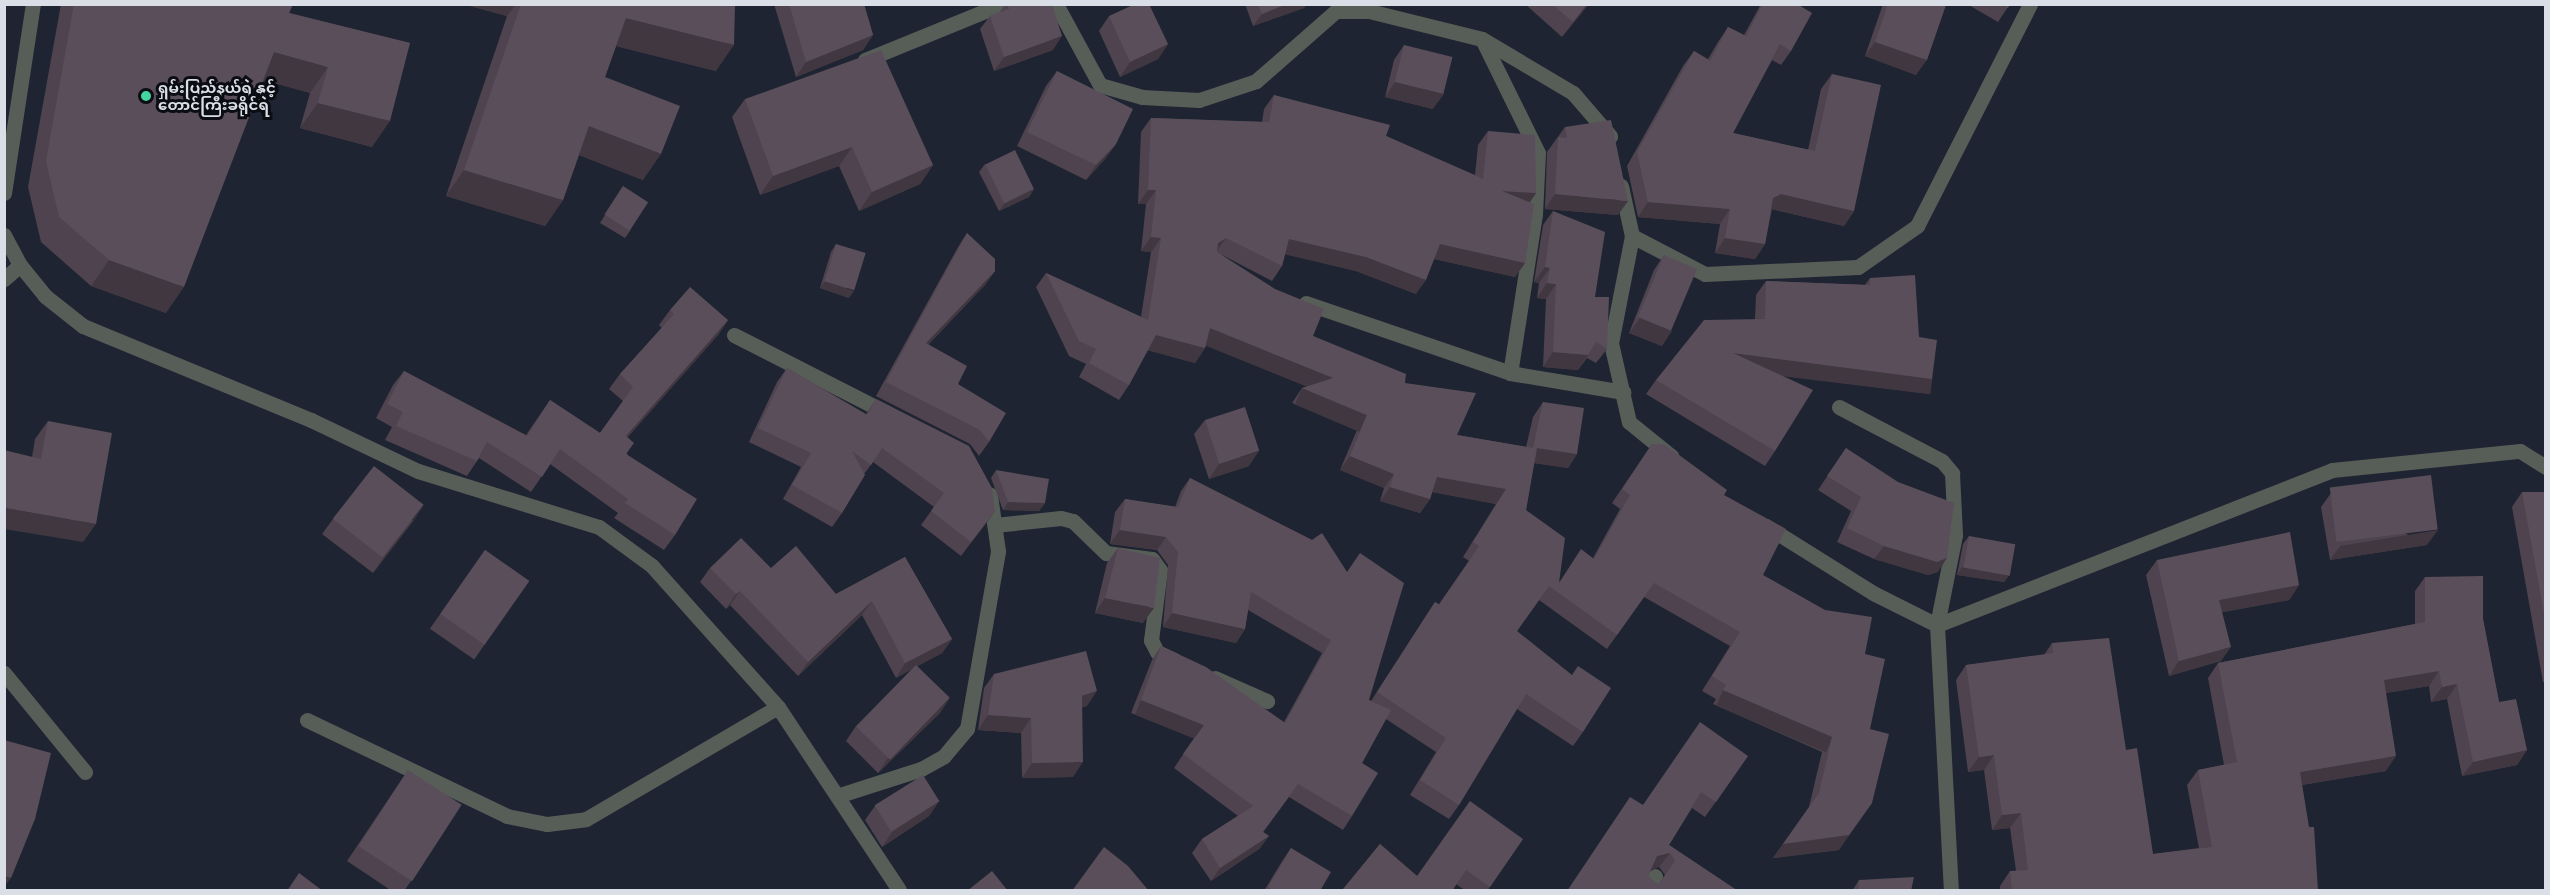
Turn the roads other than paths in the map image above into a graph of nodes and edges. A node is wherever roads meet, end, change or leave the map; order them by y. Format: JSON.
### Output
{"nodes":[{"id":1,"x":33,"y":4,"type":"edge"},
{"id":2,"x":1002,"y":4,"type":"edge"},
{"id":3,"x":1056,"y":4,"type":"edge"},
{"id":4,"x":2030,"y":4,"type":"edge"},
{"id":5,"x":1482,"y":39,"type":"junction"},
{"id":6,"x":848,"y":67,"type":"edge"},
{"id":7,"x":1613,"y":150,"type":"edge"},
{"id":8,"x":1618,"y":172,"type":"edge"},
{"id":9,"x":4,"y":193,"type":"edge"},
{"id":10,"x":4,"y":235,"type":"edge"},
{"id":11,"x":1632,"y":236,"type":"junction"},
{"id":12,"x":20,"y":265,"type":"junction"},
{"id":13,"x":4,"y":279,"type":"edge"},
{"id":14,"x":1288,"y":297,"type":"edge"},
{"id":15,"x":734,"y":334,"type":"dead end"},
{"id":16,"x":1510,"y":373,"type":"junction"},
{"id":17,"x":1623,"y":392,"type":"junction"},
{"id":18,"x":1839,"y":407,"type":"dead end"},
{"id":19,"x":903,"y":420,"type":"edge"},
{"id":20,"x":1683,"y":466,"type":"edge"},
{"id":21,"x":2546,"y":467,"type":"edge"},
{"id":22,"x":982,"y":480,"type":"edge"},
{"id":23,"x":1748,"y":514,"type":"edge"},
{"id":24,"x":995,"y":525,"type":"junction"},
{"id":25,"x":1937,"y":625,"type":"junction"},
{"id":26,"x":4,"y":673,"type":"edge"},
{"id":27,"x":1267,"y":701,"type":"dead end"},
{"id":28,"x":778,"y":707,"type":"junction"},
{"id":29,"x":307,"y":720,"type":"dead end"},
{"id":30,"x":85,"y":772,"type":"dead end"},
{"id":31,"x":840,"y":795,"type":"junction"},
{"id":32,"x":1655,"y":876,"type":"edge"},
{"id":33,"x":899,"y":891,"type":"edge"},
{"id":34,"x":1647,"y":891,"type":"edge"},
{"id":35,"x":1951,"y":891,"type":"edge"}],
"edges":[{"from":1,"to":9,"type":"street"},
{"from":2,"to":6,"type":"street"},
{"from":3,"to":5,"type":"street"},
{"from":4,"to":11,"type":"street"},
{"from":5,"to":7,"type":"street"},
{"from":5,"to":16,"type":"street"},
{"from":8,"to":11,"type":"street"},
{"from":10,"to":12,"type":"street"},
{"from":11,"to":17,"type":"street"},
{"from":12,"to":13,"type":"street"},
{"from":12,"to":28,"type":"street"},
{"from":14,"to":16,"type":"street"},
{"from":15,"to":19,"type":"street"},
{"from":16,"to":17,"type":"street"},
{"from":17,"to":20,"type":"street"},
{"from":18,"to":25,"type":"street"},
{"from":21,"to":25,"type":"street"},
{"from":22,"to":24,"type":"street"},
{"from":23,"to":25,"type":"street"},
{"from":24,"to":27,"type":"street"},
{"from":24,"to":31,"type":"street"},
{"from":25,"to":35,"type":"street"},
{"from":26,"to":30,"type":"street"},
{"from":28,"to":29,"type":"street"},
{"from":28,"to":31,"type":"street"},
{"from":31,"to":33,"type":"street"},
{"from":32,"to":34,"type":"street"}]}
